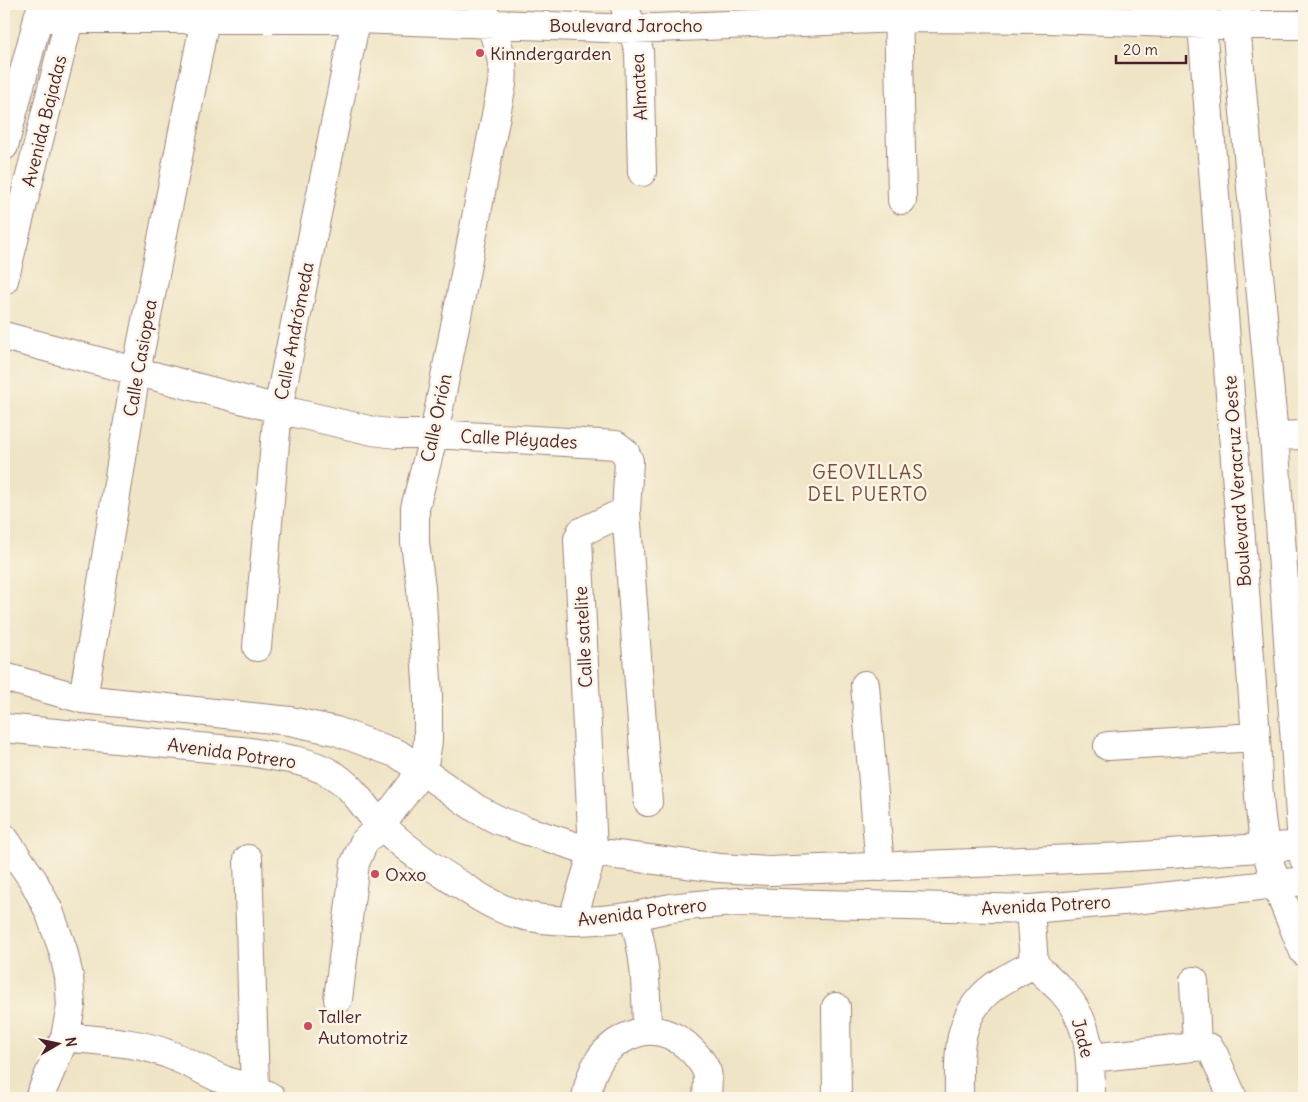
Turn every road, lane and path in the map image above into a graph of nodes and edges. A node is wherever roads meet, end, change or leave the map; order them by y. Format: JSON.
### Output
{"nodes":[{"id":1,"x":40,"y":10,"type":"edge"},
{"id":2,"x":898,"y":11,"type":"edge"},
{"id":3,"x":1048,"y":11,"type":"edge"},
{"id":4,"x":72,"y":12,"type":"edge"},
{"id":5,"x":485,"y":14,"type":"edge"},
{"id":6,"x":1202,"y":14,"type":"edge"},
{"id":7,"x":1236,"y":14,"type":"edge"},
{"id":8,"x":628,"y":16,"type":"edge"},
{"id":9,"x":205,"y":19,"type":"junction"},
{"id":10,"x":356,"y":19,"type":"junction"},
{"id":11,"x":1304,"y":25,"type":"edge"},
{"id":12,"x":4,"y":146,"type":"edge"},
{"id":13,"x":642,"y":172,"type":"dead end"},
{"id":14,"x":902,"y":200,"type":"dead end"},
{"id":15,"x":4,"y":280,"type":"edge"},
{"id":16,"x":4,"y":336,"type":"edge"},
{"id":17,"x":136,"y":372,"type":"junction"},
{"id":18,"x":278,"y":409,"type":"junction"},
{"id":19,"x":434,"y":434,"type":"junction"},
{"id":20,"x":1304,"y":435,"type":"edge"},
{"id":21,"x":1274,"y":436,"type":"junction"},
{"id":22,"x":626,"y":510,"type":"junction"},
{"id":23,"x":257,"y":647,"type":"dead end"},
{"id":24,"x":4,"y":677,"type":"edge"},
{"id":25,"x":866,"y":685,"type":"dead end"},
{"id":26,"x":83,"y":699,"type":"junction"},
{"id":27,"x":4,"y":728,"type":"edge"},
{"id":28,"x":1256,"y":737,"type":"junction"},
{"id":29,"x":1108,"y":746,"type":"dead end"},
{"id":30,"x":420,"y":770,"type":"junction"},
{"id":31,"x":648,"y":802,"type":"dead end"},
{"id":32,"x":381,"y":825,"type":"junction"},
{"id":33,"x":4,"y":838,"type":"edge"},
{"id":34,"x":1266,"y":848,"type":"junction"},
{"id":35,"x":1303,"y":849,"type":"edge"},
{"id":36,"x":593,"y":852,"type":"junction"},
{"id":37,"x":248,"y":859,"type":"dead end"},
{"id":38,"x":880,"y":867,"type":"junction"},
{"id":39,"x":1304,"y":881,"type":"edge"},
{"id":40,"x":1276,"y":884,"type":"junction"},
{"id":41,"x":1030,"y":909,"type":"junction"},
{"id":42,"x":633,"y":916,"type":"junction"},
{"id":43,"x":572,"y":921,"type":"junction"},
{"id":44,"x":1304,"y":952,"type":"edge"},
{"id":45,"x":1034,"y":964,"type":"junction"},
{"id":46,"x":1194,"y":981,"type":"dead end"},
{"id":47,"x":338,"y":999,"type":"dead end"},
{"id":48,"x":836,"y":1007,"type":"dead end"},
{"id":49,"x":647,"y":1030,"type":"junction"},
{"id":50,"x":65,"y":1037,"type":"junction"},
{"id":51,"x":1197,"y":1045,"type":"junction"},
{"id":52,"x":1090,"y":1058,"type":"junction"},
{"id":53,"x":264,"y":1094,"type":"edge"},
{"id":54,"x":39,"y":1098,"type":"edge"},
{"id":55,"x":586,"y":1098,"type":"edge"},
{"id":56,"x":707,"y":1098,"type":"edge"},
{"id":57,"x":836,"y":1098,"type":"edge"},
{"id":58,"x":959,"y":1098,"type":"edge"},
{"id":59,"x":1091,"y":1098,"type":"edge"},
{"id":60,"x":1233,"y":1098,"type":"edge"}],
"edges":[{"from":1,"to":4,"type":"street","name":"Boulevard Jarocho"},
{"from":1,"to":12,"type":"street","name":"Avenida Bajadas"},
{"from":2,"to":3,"type":"street","name":"Boulevard Jarocho"},
{"from":2,"to":8,"type":"street","name":"Boulevard Jarocho"},
{"from":2,"to":14,"type":"street"},
{"from":3,"to":6,"type":"street","name":"Boulevard Jarocho"},
{"from":4,"to":9,"type":"street","name":"Boulevard Jarocho"},
{"from":4,"to":15,"type":"street","name":"Avenida Bajadas"},
{"from":5,"to":8,"type":"street","name":"Boulevard Jarocho"},
{"from":5,"to":10,"type":"street","name":"Boulevard Jarocho"},
{"from":5,"to":19,"type":"street","name":"Calle Orión"},
{"from":6,"to":7,"type":"street","name":"Boulevard Jarocho"},
{"from":6,"to":28,"type":"street","name":"Boulevard Veracruz Oeste"},
{"from":7,"to":11,"type":"street","name":"Boulevard Jarocho"},
{"from":7,"to":21,"type":"street"},
{"from":8,"to":13,"type":"street","name":"Almatea"},
{"from":9,"to":10,"type":"street","name":"Boulevard Jarocho"},
{"from":9,"to":17,"type":"street","name":"Calle Casiopea"},
{"from":10,"to":18,"type":"street","name":"Calle Andrómeda"},
{"from":16,"to":17,"type":"street","name":"Calle Pléyades"},
{"from":17,"to":18,"type":"street","name":"Calle Pléyades"},
{"from":17,"to":26,"type":"street","name":"Calle Casiopea"},
{"from":18,"to":19,"type":"street","name":"Calle Pléyades"},
{"from":18,"to":23,"type":"street","name":"Calle Andrómeda"},
{"from":19,"to":22,"type":"street","name":"Calle Pléyades"},
{"from":19,"to":30,"type":"street","name":"Calle Orión"},
{"from":20,"to":21,"type":"street"},
{"from":21,"to":35,"type":"street"},
{"from":22,"to":31,"type":"street"},
{"from":22,"to":36,"type":"street","name":"Calle satelite"},
{"from":24,"to":26,"type":"street","name":"Avenida Potrero"},
{"from":25,"to":38,"type":"street"},
{"from":26,"to":30,"type":"street","name":"Avenida Potrero"},
{"from":27,"to":32,"type":"street","name":"Avenida Potrero"},
{"from":28,"to":29,"type":"street"},
{"from":28,"to":34,"type":"street","name":"Boulevard Veracruz Oeste"},
{"from":30,"to":32,"type":"street","name":"Calle Orión"},
{"from":30,"to":36,"type":"street","name":"Avenida Potrero"},
{"from":32,"to":43,"type":"street","name":"Avenida Potrero"},
{"from":32,"to":47,"type":"street","name":"Calle Orión"},
{"from":33,"to":50,"type":"street"},
{"from":34,"to":35,"type":"street","name":"Avenida Potrero"},
{"from":34,"to":38,"type":"street","name":"Avenida Potrero"},
{"from":34,"to":40,"type":"street","name":"Boulevard Veracruz Oeste"},
{"from":36,"to":38,"type":"street","name":"Avenida Potrero"},
{"from":36,"to":43,"type":"street","name":"Calle satelite"},
{"from":37,"to":53,"type":"street"},
{"from":39,"to":40,"type":"street","name":"Avenida Potrero"},
{"from":40,"to":41,"type":"street","name":"Avenida Potrero"},
{"from":40,"to":44,"type":"street","name":"Boulevard Veracruz Oeste"},
{"from":41,"to":42,"type":"street","name":"Avenida Potrero"},
{"from":41,"to":45,"type":"street"},
{"from":42,"to":43,"type":"street","name":"Avenida Potrero"},
{"from":42,"to":49,"type":"street"},
{"from":45,"to":52,"type":"street","name":"Jade"},
{"from":45,"to":58,"type":"street"},
{"from":46,"to":51,"type":"street"},
{"from":48,"to":57,"type":"street"},
{"from":49,"to":55,"type":"street"},
{"from":49,"to":56,"type":"street"},
{"from":50,"to":53,"type":"street"},
{"from":50,"to":54,"type":"street"},
{"from":51,"to":52,"type":"street"},
{"from":51,"to":60,"type":"street"},
{"from":52,"to":59,"type":"street","name":"Jade"}]}
